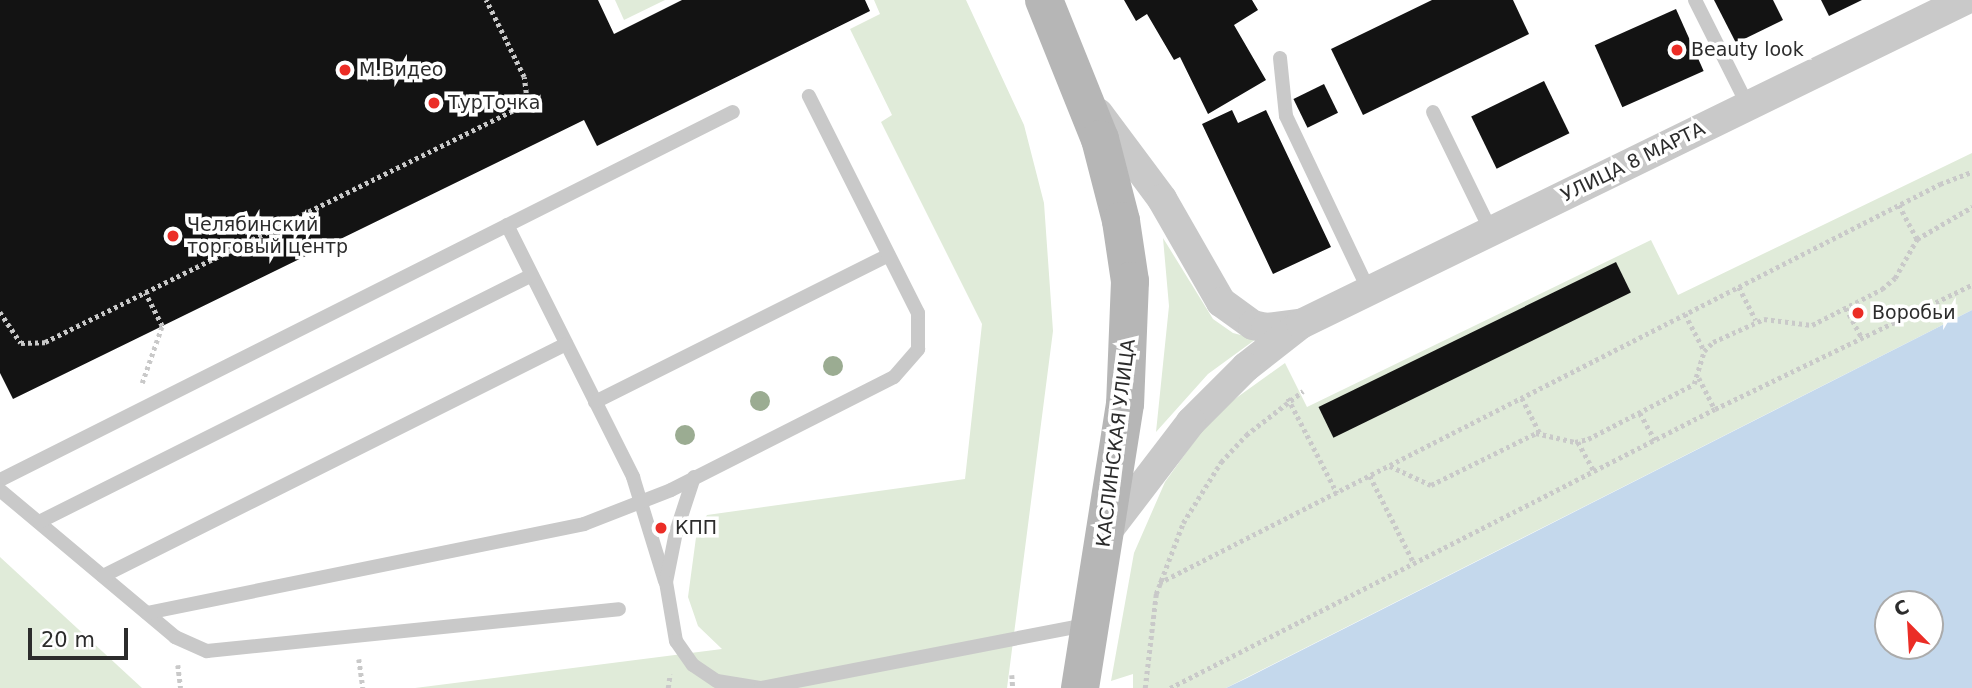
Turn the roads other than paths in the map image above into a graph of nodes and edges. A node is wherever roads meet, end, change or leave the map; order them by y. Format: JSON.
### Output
{"nodes":[{"id":1,"x":1044,"y":0,"type":"edge"},
{"id":2,"x":1695,"y":0,"type":"edge"},
{"id":3,"x":1965,"y":0,"type":"edge"},
{"id":4,"x":1280,"y":58,"type":"dead end"},
{"id":5,"x":809,"y":96,"type":"dead end"},
{"id":6,"x":1085,"y":97,"type":"junction"},
{"id":7,"x":1748,"y":106,"type":"junction"},
{"id":8,"x":1433,"y":111,"type":"dead end"},
{"id":9,"x":733,"y":112,"type":"dead end"},
{"id":10,"x":507,"y":225,"type":"junction"},
{"id":11,"x":1491,"y":231,"type":"junction"},
{"id":12,"x":888,"y":255,"type":"junction"},
{"id":13,"x":532,"y":275,"type":"junction"},
{"id":14,"x":1369,"y":291,"type":"junction"},
{"id":15,"x":1301,"y":324,"type":"junction"},
{"id":16,"x":566,"y":344,"type":"junction"},
{"id":17,"x":595,"y":402,"type":"junction"},
{"id":18,"x":694,"y":477,"type":"junction"},
{"id":19,"x":0,"y":480,"type":"edge"},
{"id":20,"x":0,"y":489,"type":"edge"},
{"id":21,"x":642,"y":503,"type":"junction"},
{"id":22,"x":39,"y":522,"type":"junction"},
{"id":23,"x":1106,"y":533,"type":"junction"},
{"id":24,"x":103,"y":576,"type":"junction"},
{"id":25,"x":666,"y":582,"type":"junction"},
{"id":26,"x":619,"y":610,"type":"dead end"},
{"id":27,"x":147,"y":613,"type":"junction"},
{"id":28,"x":1091,"y":623,"type":"junction"},
{"id":29,"x":1080,"y":688,"type":"edge"}],
"edges":[{"from":1,"to":6,"type":"main road","name":"КАСЛИНСКАЯ УЛИЦА"},
{"from":2,"to":7,"type":"lane"},
{"from":3,"to":7,"type":"street","name":"УЛИЦА 8 МАРТА"},
{"from":4,"to":14,"type":"lane"},
{"from":5,"to":12,"type":"lane"},
{"from":6,"to":15,"type":"street"},
{"from":6,"to":23,"type":"main road","name":"КАСЛИНСКАЯ УЛИЦА"},
{"from":7,"to":11,"type":"street","name":"УЛИЦА 8 МАРТА"},
{"from":8,"to":11,"type":"lane"},
{"from":9,"to":10,"type":"lane"},
{"from":10,"to":13,"type":"lane"},
{"from":10,"to":19,"type":"lane"},
{"from":11,"to":14,"type":"street","name":"УЛИЦА 8 МАРТА"},
{"from":12,"to":17,"type":"lane"},
{"from":12,"to":18,"type":"lane"},
{"from":13,"to":16,"type":"lane"},
{"from":13,"to":22,"type":"lane"},
{"from":14,"to":15,"type":"street","name":"УЛИЦА 8 МАРТА"},
{"from":15,"to":23,"type":"street"},
{"from":16,"to":17,"type":"lane"},
{"from":16,"to":24,"type":"lane"},
{"from":17,"to":21,"type":"lane"},
{"from":18,"to":21,"type":"lane"},
{"from":18,"to":25,"type":"lane"},
{"from":20,"to":22,"type":"lane"},
{"from":21,"to":25,"type":"lane"},
{"from":21,"to":27,"type":"lane"},
{"from":22,"to":24,"type":"lane"},
{"from":23,"to":28,"type":"main road","name":"КАСЛИНСКАЯ УЛИЦА"},
{"from":24,"to":27,"type":"lane"},
{"from":25,"to":28,"type":"lane"},
{"from":26,"to":27,"type":"lane"},
{"from":28,"to":29,"type":"main road","name":"КАСЛИНСКАЯ УЛИЦА"}]}
